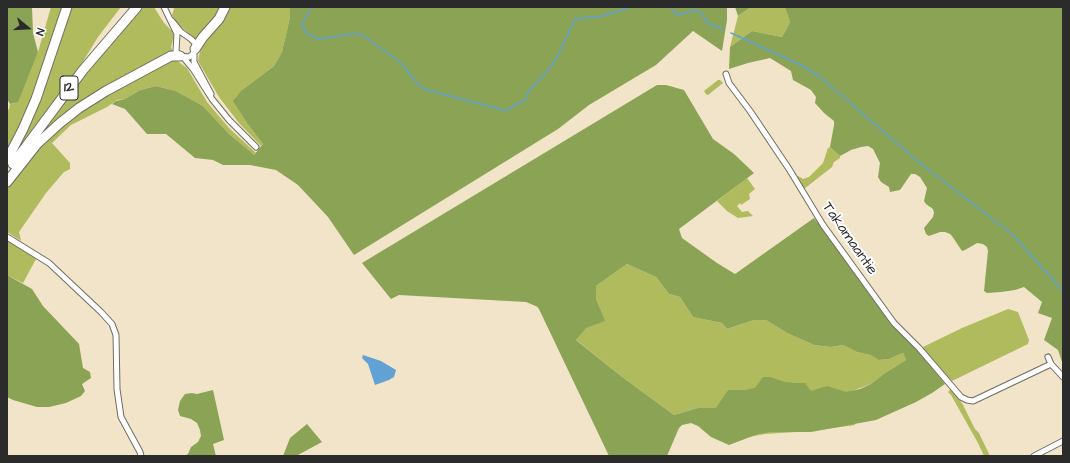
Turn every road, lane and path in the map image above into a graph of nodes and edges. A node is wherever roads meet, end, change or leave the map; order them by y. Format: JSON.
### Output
{"nodes":[{"id":1,"x":67,"y":7,"type":"edge"},
{"id":2,"x":137,"y":7,"type":"edge"},
{"id":3,"x":164,"y":7,"type":"edge"},
{"id":4,"x":225,"y":7,"type":"edge"},
{"id":5,"x":172,"y":21,"type":"junction"},
{"id":6,"x":195,"y":51,"type":"junction"},
{"id":7,"x":182,"y":56,"type":"junction"},
{"id":8,"x":726,"y":74,"type":"dead end"},
{"id":9,"x":218,"y":107,"type":"junction"},
{"id":10,"x":256,"y":147,"type":"dead end"},
{"id":11,"x":7,"y":160,"type":"edge"},
{"id":12,"x":7,"y":173,"type":"edge"},
{"id":13,"x":7,"y":182,"type":"edge"},
{"id":14,"x":7,"y":237,"type":"edge"},
{"id":15,"x":1048,"y":357,"type":"dead end"},
{"id":16,"x":1051,"y":364,"type":"junction"},
{"id":17,"x":1063,"y":377,"type":"edge"},
{"id":18,"x":1063,"y":441,"type":"edge"},
{"id":19,"x":141,"y":456,"type":"edge"},
{"id":20,"x":1034,"y":456,"type":"edge"}],
"edges":[{"from":1,"to":11,"type":"highway"},
{"from":2,"to":12,"type":"highway","number":"12"},
{"from":3,"to":5,"type":"street"},
{"from":4,"to":6,"type":"highway"},
{"from":5,"to":6,"type":"street"},
{"from":5,"to":7,"type":"street"},
{"from":6,"to":7,"type":"street"},
{"from":6,"to":9,"type":"street"},
{"from":7,"to":9,"type":"street"},
{"from":7,"to":13,"type":"highway"},
{"from":8,"to":16,"type":"street","name":"Takamaantie"},
{"from":9,"to":10,"type":"street"},
{"from":14,"to":19,"type":"street"},
{"from":15,"to":16,"type":"street"},
{"from":16,"to":17,"type":"street"},
{"from":18,"to":20,"type":"street"}]}
